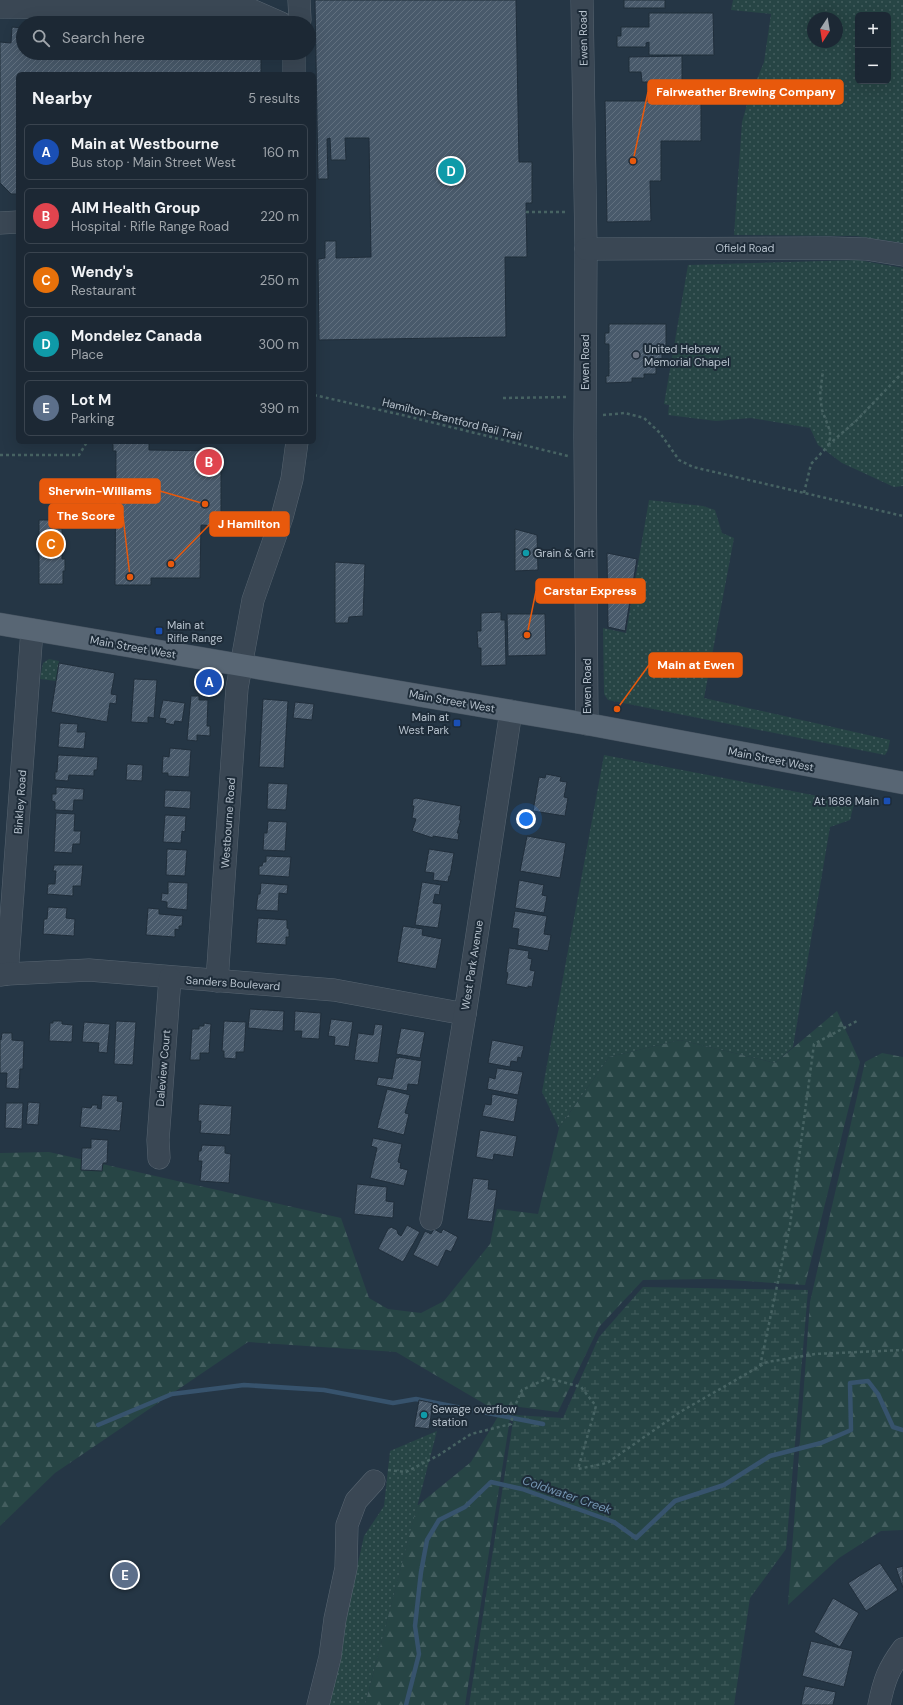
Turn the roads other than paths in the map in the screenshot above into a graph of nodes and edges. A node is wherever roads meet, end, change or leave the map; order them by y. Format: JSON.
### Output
{"nodes":[{"id":1,"x":288,"y":0,"type":"edge"},
{"id":2,"x":300,"y":0,"type":"edge"},
{"id":3,"x":582,"y":0,"type":"edge"},
{"id":4,"x":0,"y":7,"type":"edge"},
{"id":5,"x":265,"y":16,"type":"edge"},
{"id":6,"x":288,"y":16,"type":"edge"},
{"id":7,"x":300,"y":16,"type":"edge"},
{"id":8,"x":294,"y":60,"type":"edge"},
{"id":9,"x":294,"y":72,"type":"edge"},
{"id":10,"x":16,"y":222,"type":"edge"},
{"id":11,"x":0,"y":223,"type":"edge"},
{"id":12,"x":586,"y":249,"type":"junction"},
{"id":13,"x":903,"y":255,"type":"edge"},
{"id":14,"x":297,"y":444,"type":"edge"},
{"id":15,"x":0,"y":624,"type":"edge"},
{"id":16,"x":32,"y":630,"type":"junction"},
{"id":17,"x":241,"y":665,"type":"junction"},
{"id":18,"x":511,"y":711,"type":"junction"},
{"id":19,"x":587,"y":724,"type":"junction"},
{"id":20,"x":903,"y":783,"type":"edge"},
{"id":21,"x":4,"y":974,"type":"edge"},
{"id":22,"x":170,"y":978,"type":"junction"},
{"id":23,"x":217,"y":981,"type":"junction"},
{"id":24,"x":465,"y":1014,"type":"junction"},
{"id":25,"x":159,"y":1158,"type":"dead end"},
{"id":26,"x":431,"y":1219,"type":"dead end"},
{"id":27,"x":378,"y":1476,"type":"road end"},
{"id":28,"x":903,"y":1649,"type":"edge"},
{"id":29,"x":318,"y":1705,"type":"edge"},
{"id":30,"x":879,"y":1705,"type":"edge"}],
"edges":[{"from":1,"to":6,"type":"street"},
{"from":2,"to":7,"type":"street"},
{"from":3,"to":12,"type":"street","name":"Ewen Road"},
{"from":4,"to":5,"type":"street"},
{"from":8,"to":9,"type":"street"},
{"from":10,"to":11,"type":"street"},
{"from":12,"to":13,"type":"street","name":"Ofield Road"},
{"from":12,"to":19,"type":"street","name":"Ewen Road"},
{"from":14,"to":17,"type":"street","name":"Westbourne Road"},
{"from":15,"to":16,"type":"main road","name":"Main Street West"},
{"from":16,"to":17,"type":"main road","name":"Main Street West"},
{"from":16,"to":21,"type":"street","name":"Binkley Road"},
{"from":17,"to":18,"type":"main road","name":"Main Street West"},
{"from":17,"to":23,"type":"street","name":"Westbourne Road"},
{"from":18,"to":19,"type":"main road","name":"Main Street West"},
{"from":18,"to":24,"type":"street","name":"West Park Avenue"},
{"from":19,"to":20,"type":"main road","name":"Main Street West"},
{"from":21,"to":22,"type":"street","name":"Sanders Boulevard"},
{"from":22,"to":23,"type":"street","name":"Sanders Boulevard"},
{"from":22,"to":25,"type":"street","name":"Daleview Court"},
{"from":23,"to":24,"type":"street","name":"Sanders Boulevard"},
{"from":24,"to":26,"type":"street","name":"West Park Avenue"},
{"from":27,"to":29,"type":"street"},
{"from":28,"to":30,"type":"street"}]}
